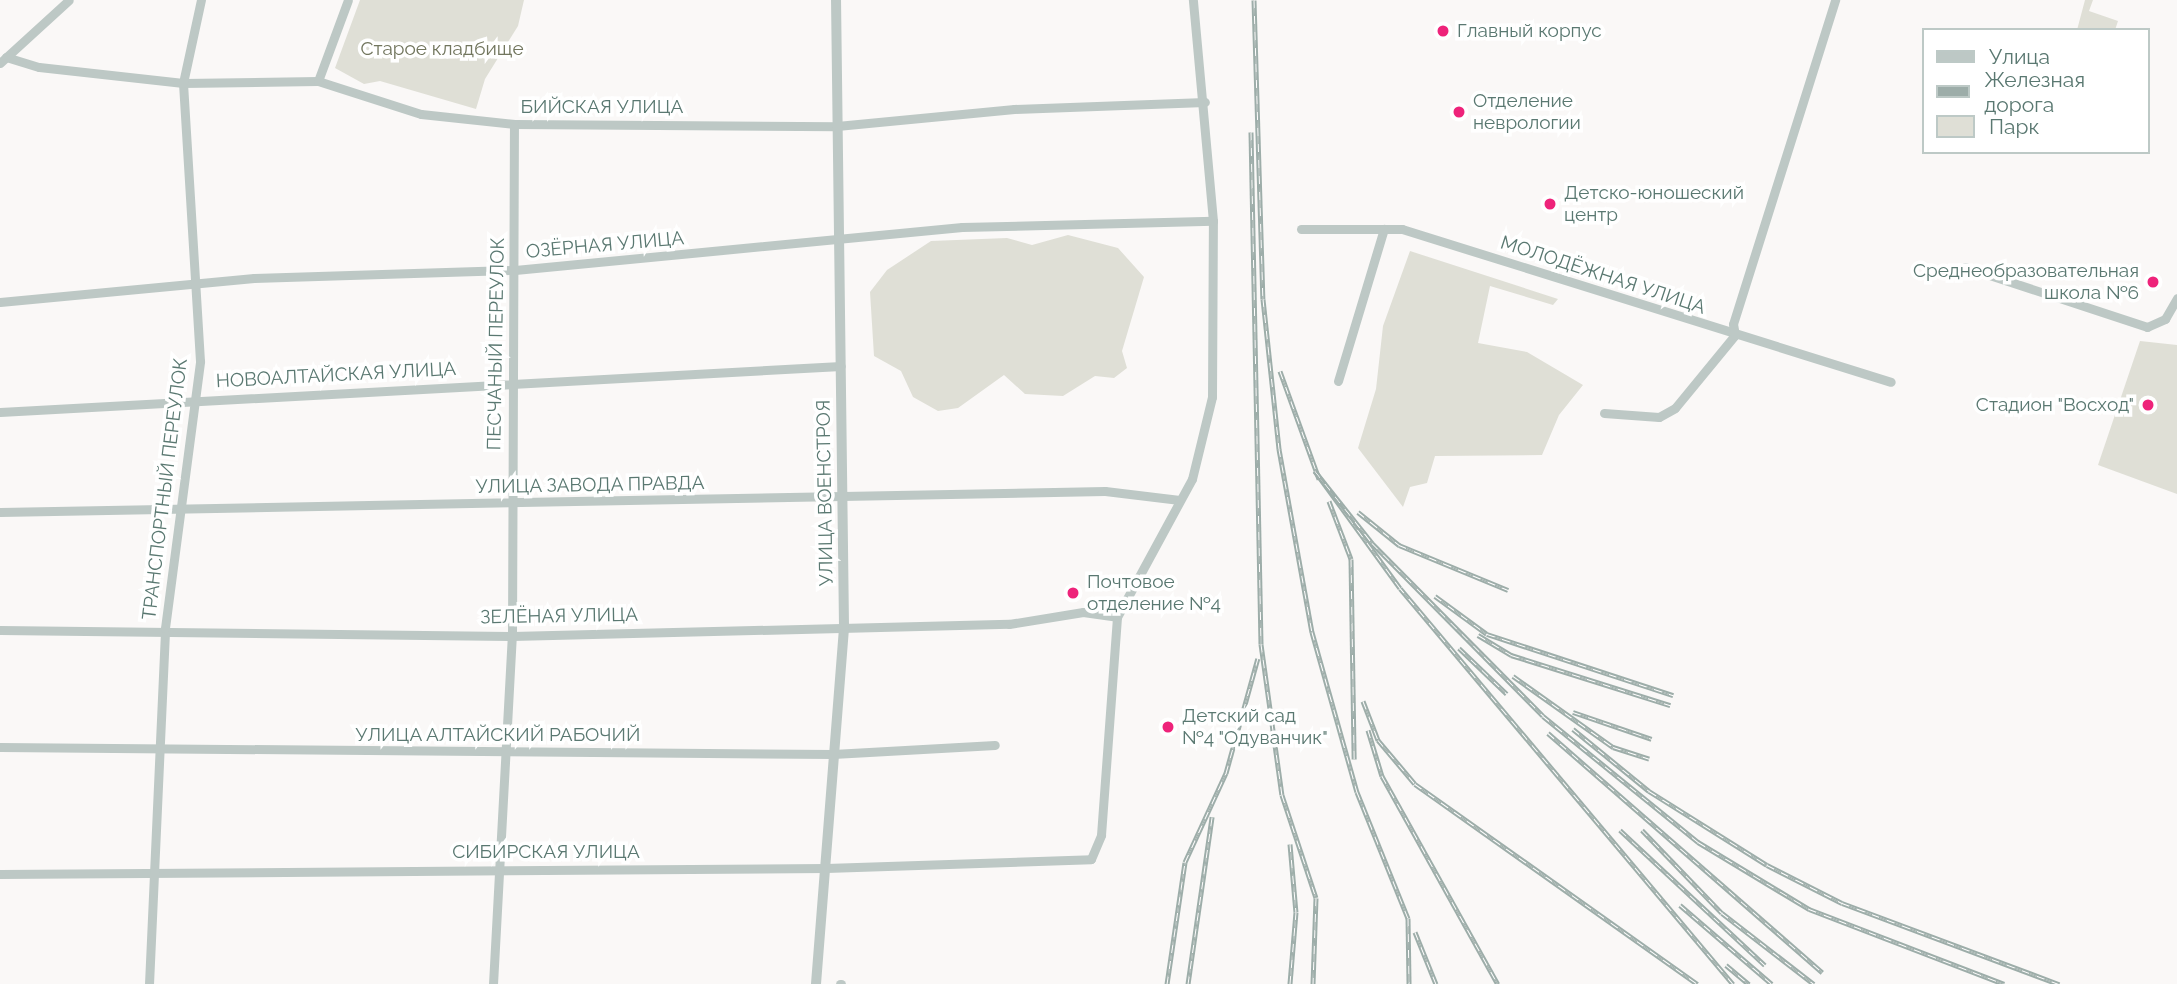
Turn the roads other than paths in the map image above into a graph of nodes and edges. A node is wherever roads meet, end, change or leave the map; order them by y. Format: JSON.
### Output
{"nodes":[{"id":1,"x":69,"y":0,"type":"edge"},
{"id":2,"x":201,"y":0,"type":"edge"},
{"id":3,"x":348,"y":0,"type":"edge"},
{"id":4,"x":836,"y":0,"type":"edge"},
{"id":5,"x":1193,"y":0,"type":"edge"},
{"id":6,"x":1835,"y":0,"type":"edge"},
{"id":7,"x":3,"y":60,"type":"edge"},
{"id":8,"x":318,"y":80,"type":"junction"},
{"id":9,"x":183,"y":83,"type":"junction"},
{"id":10,"x":1205,"y":102,"type":"junction"},
{"id":11,"x":514,"y":124,"type":"junction"},
{"id":12,"x":837,"y":126,"type":"junction"},
{"id":13,"x":1213,"y":221,"type":"junction"},
{"id":14,"x":1301,"y":229,"type":"dead end"},
{"id":15,"x":1384,"y":229,"type":"junction"},
{"id":16,"x":842,"y":243,"type":"junction"},
{"id":17,"x":1965,"y":267,"type":"dead end"},
{"id":18,"x":515,"y":270,"type":"junction"},
{"id":19,"x":197,"y":282,"type":"junction"},
{"id":20,"x":2177,"y":298,"type":"edge"},
{"id":21,"x":0,"y":302,"type":"edge"},
{"id":22,"x":1735,"y":335,"type":"junction"},
{"id":23,"x":841,"y":366,"type":"junction"},
{"id":24,"x":1339,"y":381,"type":"dead end"},
{"id":25,"x":1891,"y":382,"type":"dead end"},
{"id":26,"x":509,"y":384,"type":"junction"},
{"id":27,"x":195,"y":398,"type":"junction"},
{"id":28,"x":0,"y":412,"type":"edge"},
{"id":29,"x":1604,"y":413,"type":"dead end"},
{"id":30,"x":845,"y":499,"type":"junction"},
{"id":31,"x":1178,"y":500,"type":"junction"},
{"id":32,"x":513,"y":503,"type":"junction"},
{"id":33,"x":176,"y":511,"type":"junction"},
{"id":34,"x":0,"y":512,"type":"edge"},
{"id":35,"x":1117,"y":617,"type":"junction"},
{"id":36,"x":844,"y":626,"type":"junction"},
{"id":37,"x":165,"y":628,"type":"junction"},
{"id":38,"x":0,"y":630,"type":"edge"},
{"id":39,"x":512,"y":636,"type":"junction"},
{"id":40,"x":995,"y":745,"type":"dead end"},
{"id":41,"x":0,"y":747,"type":"edge"},
{"id":42,"x":161,"y":750,"type":"junction"},
{"id":43,"x":505,"y":752,"type":"junction"},
{"id":44,"x":834,"y":754,"type":"junction"},
{"id":45,"x":826,"y":868,"type":"junction"},
{"id":46,"x":497,"y":869,"type":"junction"},
{"id":47,"x":0,"y":874,"type":"edge"},
{"id":48,"x":149,"y":876,"type":"junction"},
{"id":49,"x":149,"y":984,"type":"edge"},
{"id":50,"x":493,"y":984,"type":"edge"},
{"id":51,"x":816,"y":984,"type":"edge"}],
"edges":[{"from":1,"to":7,"type":"street"},
{"from":2,"to":9,"type":"street","name":"ТРАНСПОРТНЫЙ ПЕРЕУЛОК"},
{"from":3,"to":8,"type":"street"},
{"from":4,"to":12,"type":"street","name":"УЛИЦА ВОЕНСТРОЯ"},
{"from":5,"to":10,"type":"street"},
{"from":6,"to":22,"type":"street"},
{"from":7,"to":9,"type":"street","name":"БИЙСКАЯ УЛИЦА"},
{"from":8,"to":9,"type":"street","name":"БИЙСКАЯ УЛИЦА"},
{"from":8,"to":11,"type":"street","name":"БИЙСКАЯ УЛИЦА"},
{"from":9,"to":19,"type":"street","name":"ТРАНСПОРТНЫЙ ПЕРЕУЛОК"},
{"from":10,"to":12,"type":"street","name":"БИЙСКАЯ УЛИЦА"},
{"from":10,"to":13,"type":"street"},
{"from":11,"to":12,"type":"street","name":"БИЙСКАЯ УЛИЦА"},
{"from":11,"to":18,"type":"street","name":"ПЕСЧАНЫЙ ПЕРЕУЛОК"},
{"from":12,"to":16,"type":"street","name":"УЛИЦА ВОЕНСТРОЯ"},
{"from":13,"to":16,"type":"street","name":"ОЗЁРНАЯ УЛИЦА"},
{"from":13,"to":31,"type":"street"},
{"from":14,"to":15,"type":"street","name":"МОЛОДЁЖНАЯ УЛИЦА"},
{"from":15,"to":22,"type":"street","name":"МОЛОДЁЖНАЯ УЛИЦА"},
{"from":15,"to":24,"type":"street"},
{"from":16,"to":18,"type":"street","name":"ОЗЁРНАЯ УЛИЦА"},
{"from":16,"to":23,"type":"street","name":"УЛИЦА ВОЕНСТРОЯ"},
{"from":17,"to":20,"type":"street"},
{"from":18,"to":19,"type":"street","name":"ОЗЁРНАЯ УЛИЦА"},
{"from":18,"to":26,"type":"street","name":"ПЕСЧАНЫЙ ПЕРЕУЛОК"},
{"from":19,"to":21,"type":"street","name":"ОЗЁРНАЯ УЛИЦА"},
{"from":19,"to":27,"type":"street","name":"ТРАНСПОРТНЫЙ ПЕРЕУЛОК"},
{"from":22,"to":25,"type":"street","name":"МОЛОДЁЖНАЯ УЛИЦА"},
{"from":22,"to":29,"type":"street"},
{"from":23,"to":26,"type":"street","name":"НОВОАЛТАЙСКАЯ УЛИЦА"},
{"from":23,"to":30,"type":"street","name":"УЛИЦА ВОЕНСТРОЯ"},
{"from":26,"to":27,"type":"street","name":"НОВОАЛТАЙСКАЯ УЛИЦА"},
{"from":26,"to":32,"type":"street","name":"ПЕСЧАНЫЙ ПЕРЕУЛОК"},
{"from":27,"to":28,"type":"street","name":"НОВОАЛТАЙСКАЯ УЛИЦА"},
{"from":27,"to":33,"type":"street","name":"ТРАНСПОРТНЫЙ ПЕРЕУЛОК"},
{"from":30,"to":31,"type":"street","name":"УЛИЦА ЗАВОДА ПРАВДА"},
{"from":30,"to":32,"type":"street","name":"УЛИЦА ЗАВОДА ПРАВДА"},
{"from":30,"to":36,"type":"street","name":"УЛИЦА ВОЕНСТРОЯ"},
{"from":31,"to":35,"type":"street"},
{"from":32,"to":33,"type":"street","name":"УЛИЦА ЗАВОДА ПРАВДА"},
{"from":32,"to":39,"type":"street","name":"ПЕСЧАНЫЙ ПЕРЕУЛОК"},
{"from":33,"to":34,"type":"street","name":"УЛИЦА ЗАВОДА ПРАВДА"},
{"from":33,"to":37,"type":"street","name":"ТРАНСПОРТНЫЙ ПЕРЕУЛОК"},
{"from":35,"to":36,"type":"street","name":"ЗЕЛЁНАЯ УЛИЦА"},
{"from":35,"to":45,"type":"street","name":"СИБИРСКАЯ УЛИЦА"},
{"from":36,"to":39,"type":"street","name":"ЗЕЛЁНАЯ УЛИЦА"},
{"from":36,"to":44,"type":"street","name":"УЛИЦА ВОЕНСТРОЯ"},
{"from":37,"to":38,"type":"street","name":"ЗЕЛЁНАЯ УЛИЦА"},
{"from":37,"to":39,"type":"street","name":"ЗЕЛЁНАЯ УЛИЦА"},
{"from":37,"to":42,"type":"street","name":"ТРАНСПОРТНЫЙ ПЕРЕУЛОК"},
{"from":39,"to":43,"type":"street","name":"ПЕСЧАНЫЙ ПЕРЕУЛОК"},
{"from":40,"to":44,"type":"street","name":"УЛИЦА АЛТАЙСКИЙ РАБОЧИЙ"},
{"from":41,"to":42,"type":"street","name":"УЛИЦА АЛТАЙСКИЙ РАБОЧИЙ"},
{"from":42,"to":43,"type":"street","name":"УЛИЦА АЛТАЙСКИЙ РАБОЧИЙ"},
{"from":42,"to":48,"type":"street","name":"ТРАНСПОРТНЫЙ ПЕРЕУЛОК"},
{"from":43,"to":44,"type":"street","name":"УЛИЦА АЛТАЙСКИЙ РАБОЧИЙ"},
{"from":43,"to":46,"type":"street","name":"ПЕСЧАНЫЙ ПЕРЕУЛОК"},
{"from":44,"to":45,"type":"street","name":"УЛИЦА ВОЕНСТРОЯ"},
{"from":45,"to":46,"type":"street","name":"СИБИРСКАЯ УЛИЦА"},
{"from":45,"to":51,"type":"street","name":"УЛИЦА ВОЕНСТРОЯ"},
{"from":46,"to":48,"type":"street","name":"СИБИРСКАЯ УЛИЦА"},
{"from":46,"to":50,"type":"street","name":"ПЕСЧАНЫЙ ПЕРЕУЛОК"},
{"from":47,"to":48,"type":"street","name":"СИБИРСКАЯ УЛИЦА"},
{"from":48,"to":49,"type":"street","name":"ТРАНСПОРТНЫЙ ПЕРЕУЛОК"}]}
